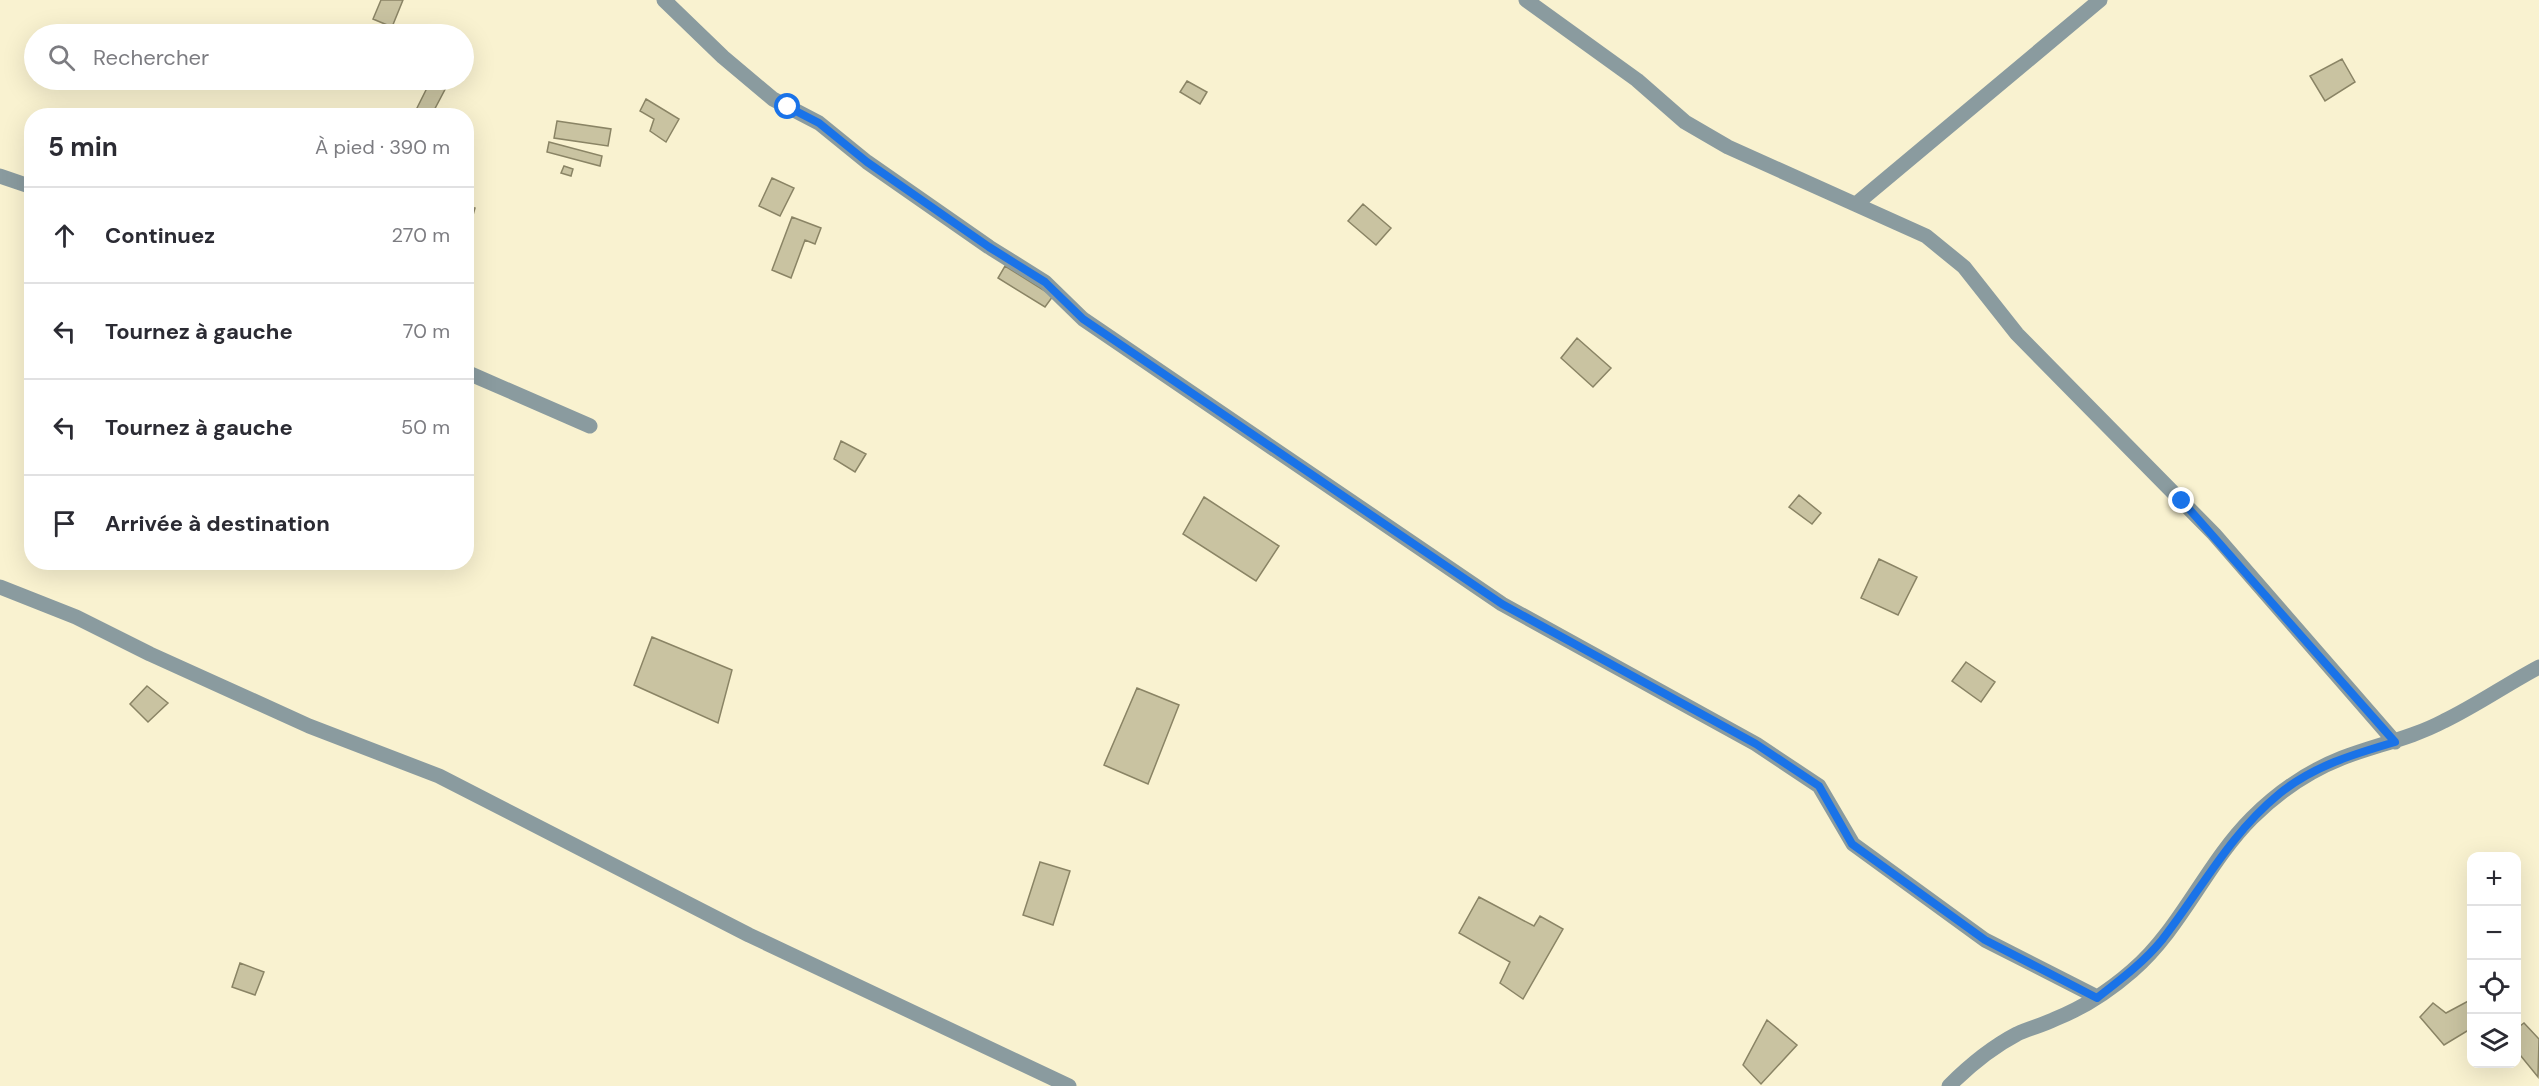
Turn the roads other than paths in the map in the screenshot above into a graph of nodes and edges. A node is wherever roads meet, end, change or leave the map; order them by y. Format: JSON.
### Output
{"nodes":[{"id":1,"x":664,"y":0,"type":"edge"},
{"id":2,"x":1526,"y":0,"type":"edge"},
{"id":3,"x":2100,"y":0,"type":"edge"},
{"id":4,"x":0,"y":176,"type":"edge"},
{"id":5,"x":24,"y":184,"type":"edge"},
{"id":6,"x":1856,"y":204,"type":"junction"},
{"id":7,"x":474,"y":375,"type":"edge"},
{"id":8,"x":590,"y":426,"type":"dead end"},
{"id":9,"x":0,"y":587,"type":"edge"},
{"id":10,"x":2539,"y":668,"type":"edge"},
{"id":11,"x":2395,"y":742,"type":"junction"},
{"id":12,"x":2097,"y":998,"type":"junction"},
{"id":13,"x":1062,"y":1085,"type":"edge"},
{"id":14,"x":1949,"y":1086,"type":"edge"}],
"edges":[{"from":1,"to":12,"type":"street"},
{"from":2,"to":6,"type":"street"},
{"from":3,"to":6,"type":"street"},
{"from":4,"to":5,"type":"street"},
{"from":6,"to":11,"type":"street"},
{"from":7,"to":8,"type":"street"},
{"from":9,"to":13,"type":"street"},
{"from":10,"to":11,"type":"street"},
{"from":11,"to":12,"type":"street"},
{"from":12,"to":14,"type":"street"}]}
